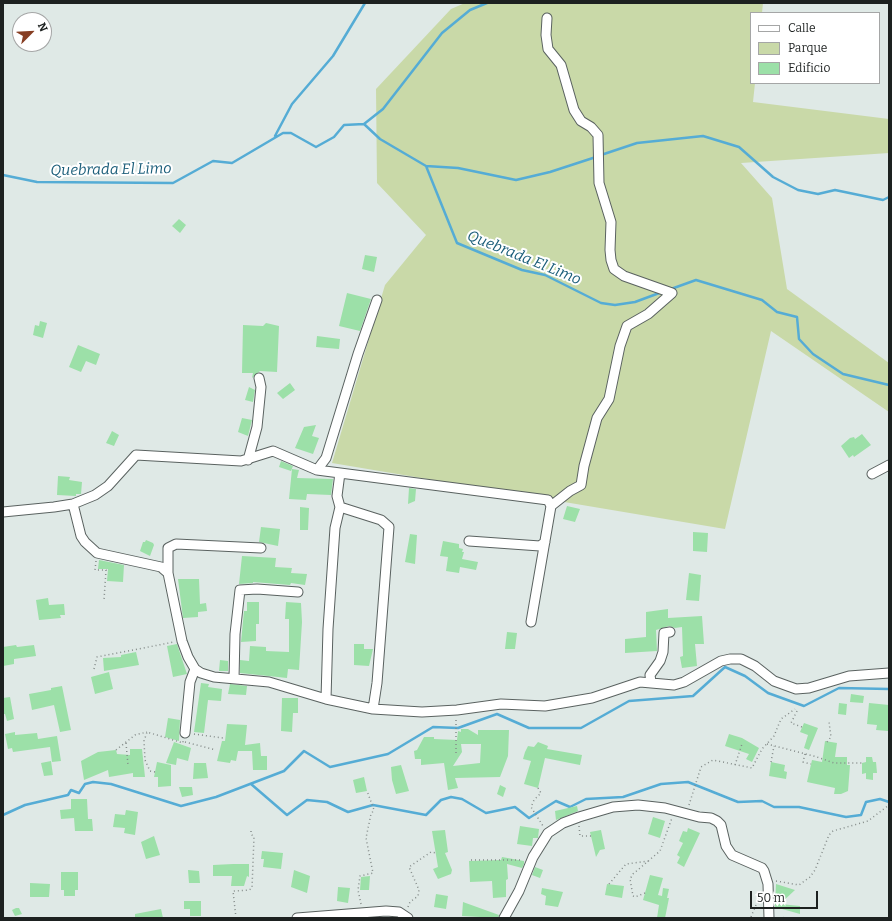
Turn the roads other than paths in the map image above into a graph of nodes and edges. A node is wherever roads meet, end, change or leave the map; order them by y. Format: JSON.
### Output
{"nodes":[{"id":1,"x":547,"y":18,"type":"dead end"},
{"id":2,"x":377,"y":300,"type":"dead end"},
{"id":3,"x":259,"y":378,"type":"dead end"},
{"id":4,"x":248,"y":460,"type":"junction"},
{"id":5,"x":889,"y":465,"type":"edge"},
{"id":6,"x":317,"y":470,"type":"junction"},
{"id":7,"x":340,"y":473,"type":"junction"},
{"id":8,"x":872,"y":474,"type":"dead end"},
{"id":9,"x":73,"y":504,"type":"junction"},
{"id":10,"x":551,"y":506,"type":"junction"},
{"id":11,"x":340,"y":507,"type":"junction"},
{"id":12,"x":3,"y":512,"type":"edge"},
{"id":13,"x":469,"y":541,"type":"dead end"},
{"id":14,"x":545,"y":542,"type":"junction"},
{"id":15,"x":261,"y":548,"type":"dead end"},
{"id":16,"x":168,"y":573,"type":"junction"},
{"id":17,"x":298,"y":592,"type":"dead end"},
{"id":18,"x":531,"y":622,"type":"dead end"},
{"id":19,"x":670,"y":632,"type":"dead end"},
{"id":20,"x":195,"y":669,"type":"junction"},
{"id":21,"x":889,"y":673,"type":"edge"},
{"id":22,"x":234,"y":679,"type":"junction"},
{"id":23,"x":651,"y":682,"type":"junction"},
{"id":24,"x":326,"y":699,"type":"junction"},
{"id":25,"x":373,"y":709,"type":"junction"},
{"id":26,"x":184,"y":737,"type":"road end"},
{"id":27,"x":406,"y":917,"type":"edge"},
{"id":28,"x":297,"y":918,"type":"edge"},
{"id":29,"x":504,"y":918,"type":"edge"},
{"id":30,"x":769,"y":918,"type":"edge"}],
"edges":[{"from":1,"to":10,"type":"street"},
{"from":2,"to":6,"type":"street"},
{"from":3,"to":4,"type":"street"},
{"from":4,"to":6,"type":"street"},
{"from":4,"to":9,"type":"street"},
{"from":5,"to":8,"type":"street"},
{"from":6,"to":7,"type":"street"},
{"from":7,"to":10,"type":"street"},
{"from":7,"to":11,"type":"street"},
{"from":9,"to":12,"type":"street"},
{"from":9,"to":16,"type":"street"},
{"from":10,"to":14,"type":"street"},
{"from":11,"to":24,"type":"street"},
{"from":11,"to":25,"type":"street"},
{"from":13,"to":14,"type":"street"},
{"from":14,"to":18,"type":"street"},
{"from":15,"to":16,"type":"street"},
{"from":16,"to":20,"type":"street"},
{"from":17,"to":22,"type":"street"},
{"from":19,"to":23,"type":"street"},
{"from":20,"to":22,"type":"street"},
{"from":20,"to":26,"type":"street"},
{"from":21,"to":23,"type":"street"},
{"from":22,"to":24,"type":"street"},
{"from":23,"to":25,"type":"street"},
{"from":24,"to":25,"type":"street"},
{"from":27,"to":28,"type":"street"},
{"from":29,"to":30,"type":"street"}]}
